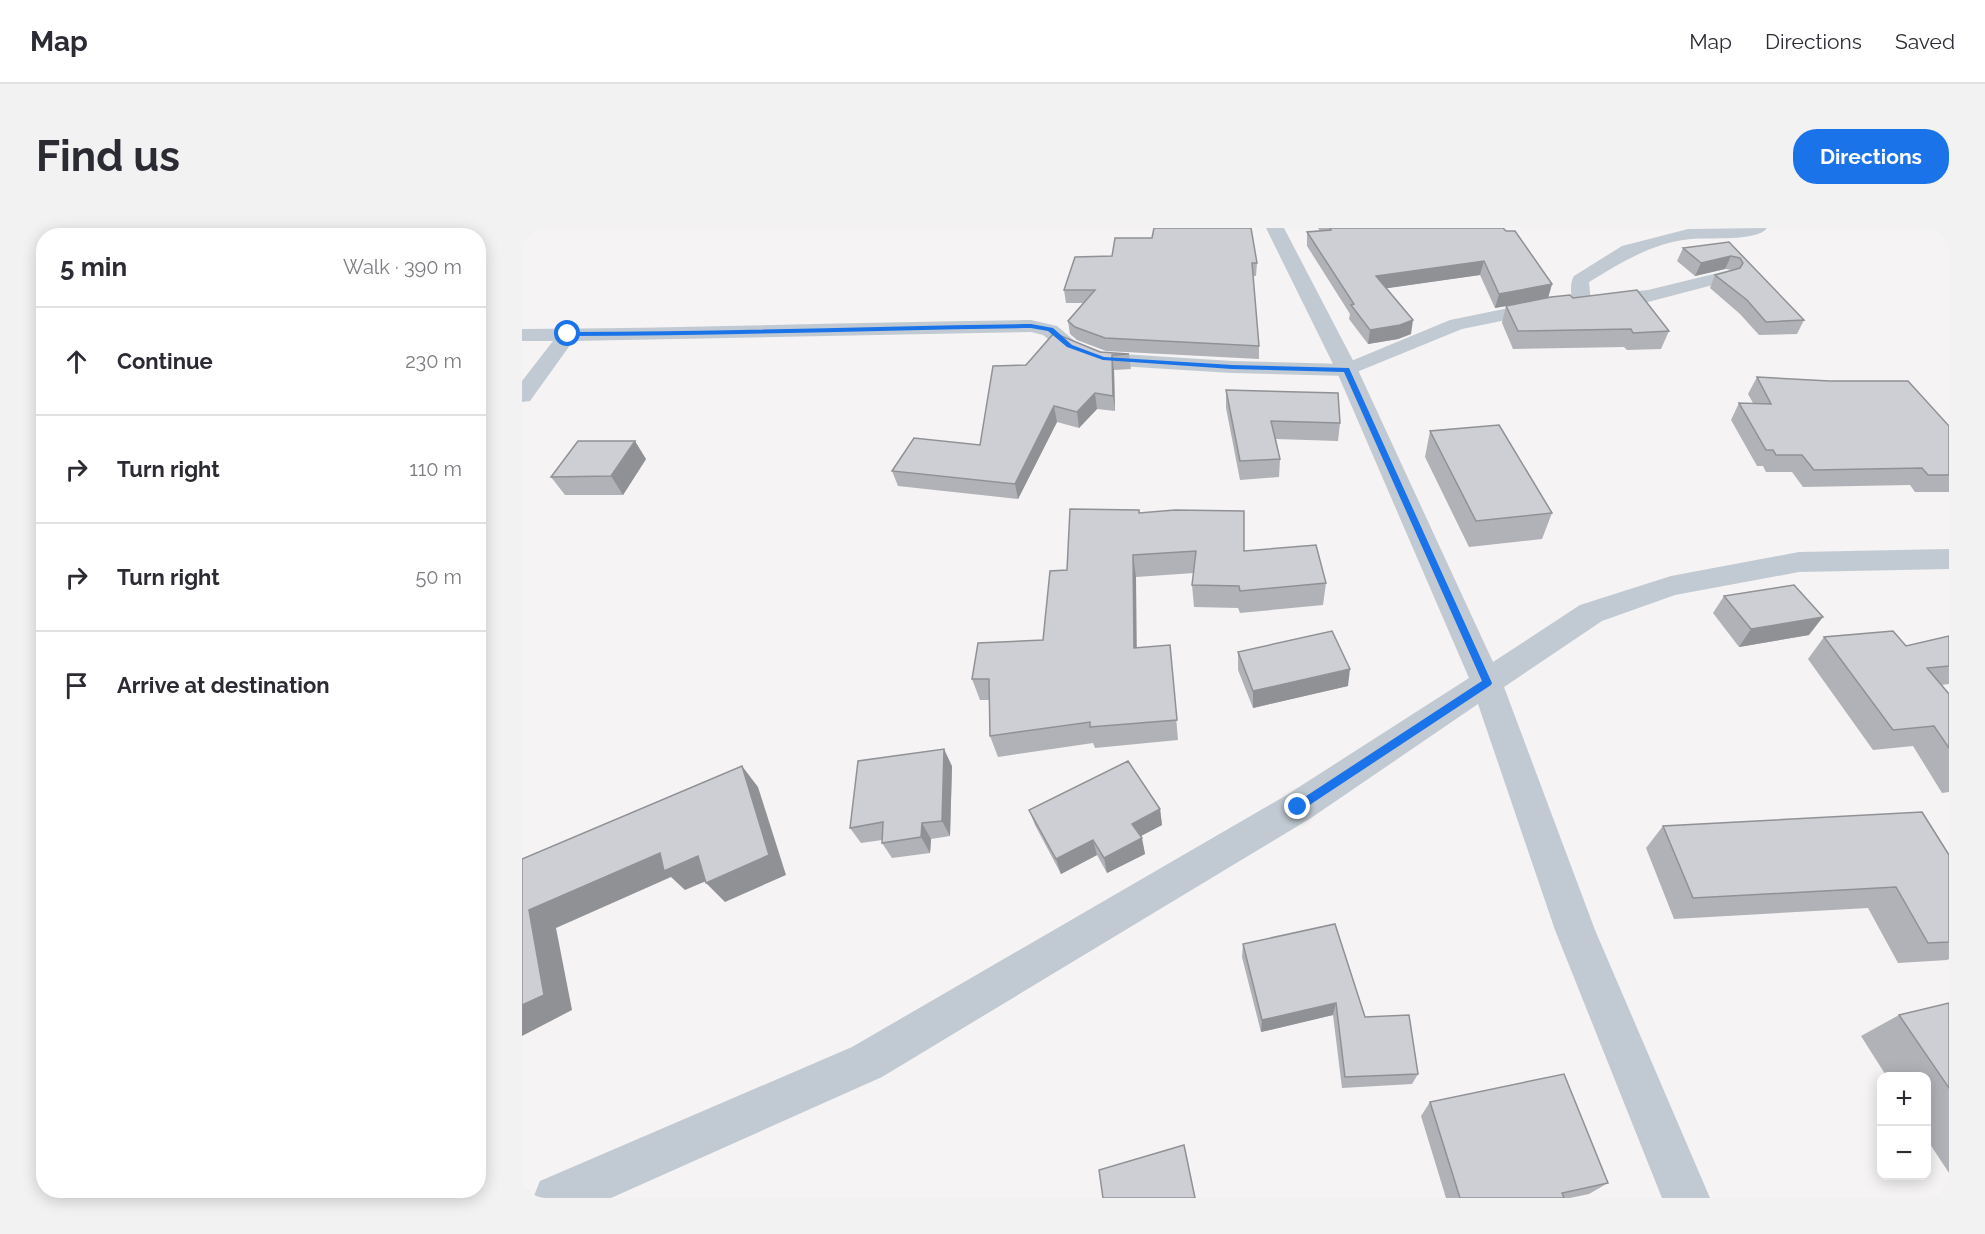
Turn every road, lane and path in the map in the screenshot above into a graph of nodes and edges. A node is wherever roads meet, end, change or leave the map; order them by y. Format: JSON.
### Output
{"nodes":[{"id":1,"x":1275,"y":228,"type":"edge"},
{"id":2,"x":1759,"y":228,"type":"edge"},
{"id":3,"x":1726,"y":276,"type":"edge"},
{"id":4,"x":1582,"y":303,"type":"junction"},
{"id":5,"x":568,"y":334,"type":"junction"},
{"id":6,"x":522,"y":335,"type":"edge"},
{"id":7,"x":1347,"y":370,"type":"junction"},
{"id":8,"x":522,"y":396,"type":"edge"},
{"id":9,"x":1949,"y":559,"type":"edge"},
{"id":10,"x":1487,"y":683,"type":"junction"},
{"id":11,"x":557,"y":1198,"type":"edge"},
{"id":12,"x":1686,"y":1198,"type":"edge"}],
"edges":[{"from":1,"to":7,"type":"street"},
{"from":2,"to":4,"type":"street"},
{"from":3,"to":4,"type":"street"},
{"from":4,"to":7,"type":"street"},
{"from":5,"to":6,"type":"street"},
{"from":5,"to":7,"type":"street"},
{"from":5,"to":8,"type":"street"},
{"from":7,"to":10,"type":"street"},
{"from":9,"to":10,"type":"street"},
{"from":10,"to":11,"type":"street"},
{"from":10,"to":12,"type":"street"}]}
